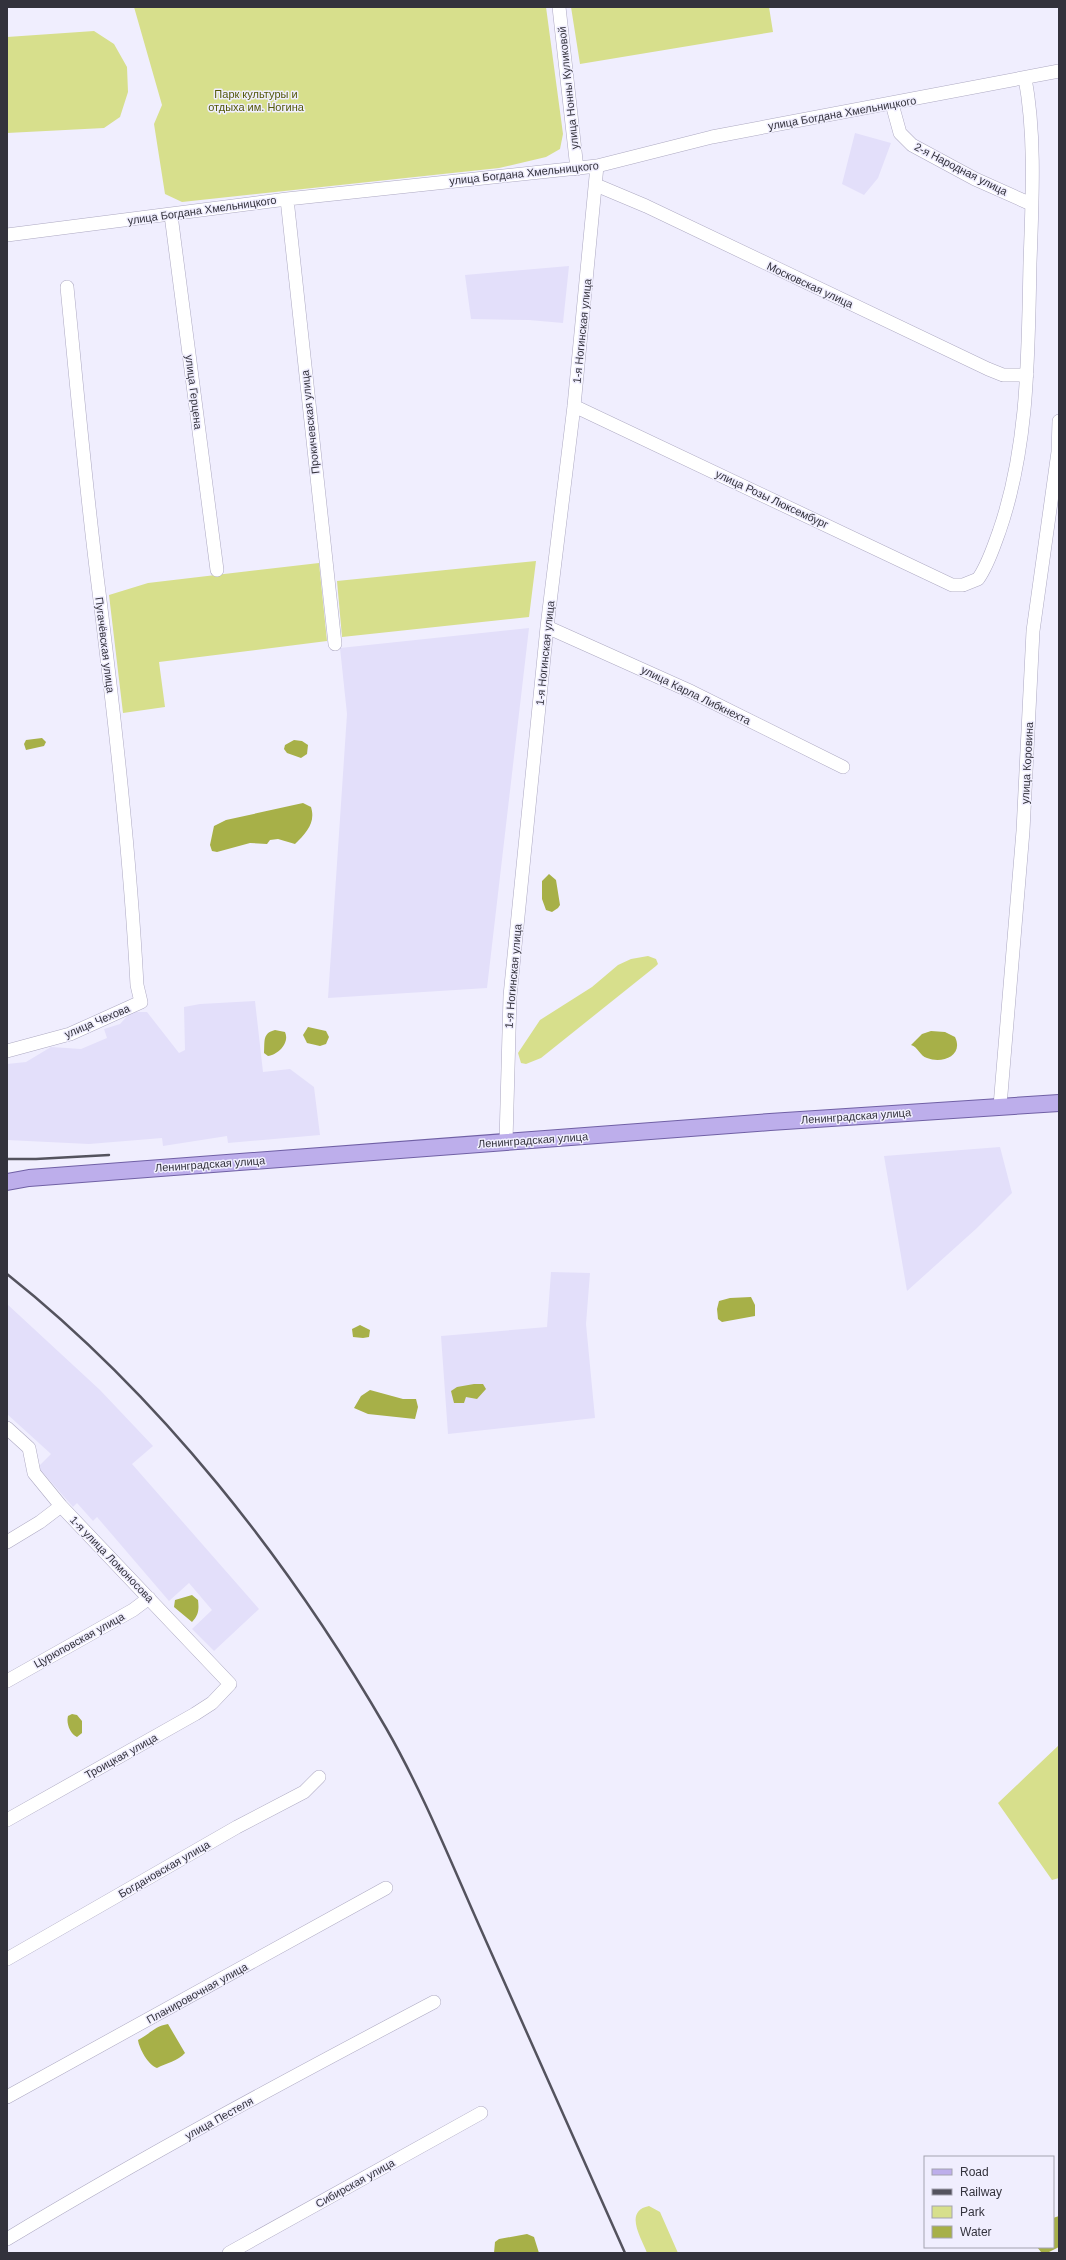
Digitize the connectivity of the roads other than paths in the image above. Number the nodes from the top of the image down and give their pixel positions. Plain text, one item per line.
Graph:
1 (559, 7) edge
2 (1059, 71) edge
3 (1025, 78) junction
4 (892, 104) junction
5 (597, 166) junction
6 (577, 169) junction
7 (596, 184) junction
8 (286, 199) junction
9 (1032, 204) junction
10 (171, 214) junction
11 (7, 235) edge
12 (67, 287) dead end
13 (1027, 375) junction
14 (574, 406) junction
15 (1059, 421) edge
16 (217, 570) dead end
17 (547, 627) junction
18 (334, 644) dead end
19 (843, 767) dead end
20 (140, 1002) joint
21 (7, 1051) edge
22 (1059, 1103) edge
23 (1000, 1106) junction
24 (506, 1141) junction
25 (7, 1182) edge
26 (7, 1428) edge
27 (61, 1506) junction
28 (7, 1542) edge
29 (149, 1598) junction
30 (7, 1681) edge
31 (230, 1684) joint
32 (319, 1777) dead end
33 (7, 1820) edge
34 (386, 1888) dead end
35 (7, 1958) edge
36 (434, 2002) dead end
37 (7, 2097) edge
38 (481, 2113) dead end
39 (7, 2239) edge
40 (229, 2253) edge

1 - 6 street, улица Нонны Куликовой
2 - 3 street, улица Богдана Хмельницкого
3 - 4 street, улица Богдана Хмельницкого
3 - 9 street
4 - 5 street, улица Богдана Хмельницкого
4 - 9 street, 2-я Народная улица
5 - 6 street, улица Богдана Хмельницкого
5 - 7 street, 1-я Ногинская улица
6 - 8 street, улица Богдана Хмельницкого
7 - 13 street, Московская улица
7 - 14 street, 1-я Ногинская улица
8 - 10 street, улица Богдана Хмельницкого
8 - 18 street, Прокичевская улица
9 - 13 street
10 - 11 street, улица Богдана Хмельницкого
10 - 16 street, улица Герцена
12 - 20 street, Пугачёвская улица
13 - 14 street, улица Розы Люксембург
14 - 17 street, 1-я Ногинская улица
15 - 23 street, улица Коровина
17 - 19 street, улица Карла Либкнехта
17 - 24 street, 1-я Ногинская улица
20 - 21 street, улица Чехова
22 - 23 main road, Ленинградская улица
23 - 24 main road, Ленинградская улица
24 - 25 main road, Ленинградская улица
26 - 27 street, 1-я улица Ломоносова
27 - 28 street
27 - 29 street, 1-я улица Ломоносова
29 - 30 street, Цурюповская улица
29 - 31 street, 1-я улица Ломоносова
31 - 33 street, Троицкая улица
32 - 35 street, Богдановская улица
34 - 37 street, Планировочная улица
36 - 39 street, улица Пестеля
38 - 40 street, Сибирская улица

